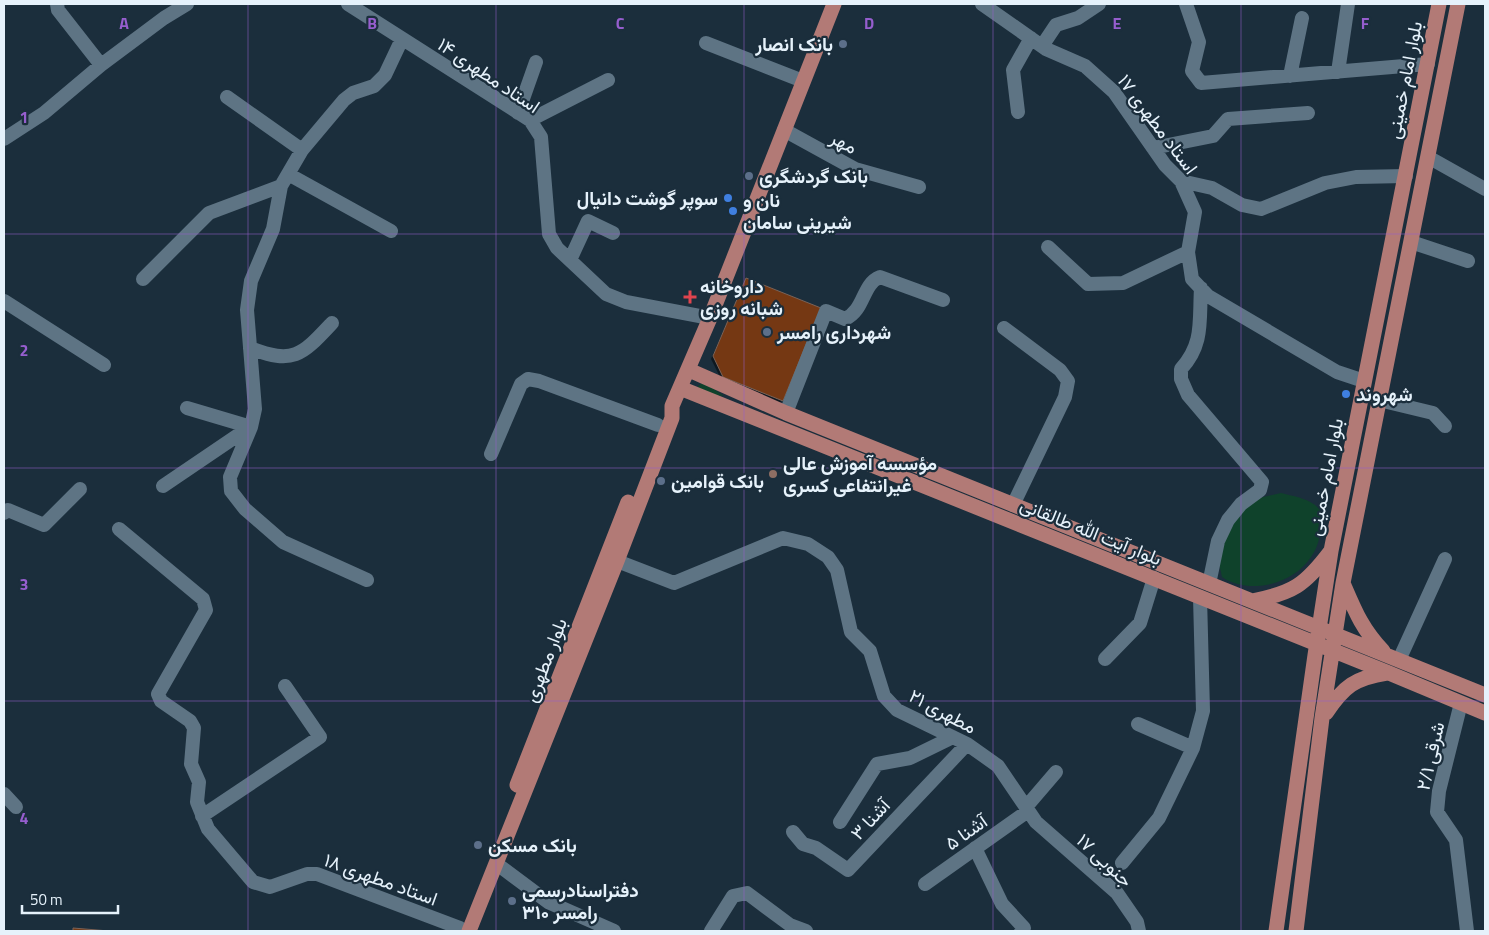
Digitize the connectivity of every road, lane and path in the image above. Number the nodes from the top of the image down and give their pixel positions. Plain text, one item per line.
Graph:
1 (57, 4) edge
2 (187, 4) edge
3 (348, 4) edge
4 (834, 4) edge
5 (982, 4) edge
6 (1099, 4) edge
7 (1186, 4) edge
8 (1348, 4) edge
9 (1439, 4) edge
10 (1458, 4) edge
11 (1302, 18) dead end
12 (402, 39) junction
13 (706, 42) dead end
14 (1037, 42) junction
15 (536, 62) dead end
16 (1428, 64) junction
17 (101, 66) junction
18 (1338, 72) junction
19 (1290, 76) junction
20 (608, 80) dead end
21 (803, 81) junction
22 (227, 97) dead end
23 (1018, 112) dead end
24 (518, 113) junction
25 (1308, 113) dead end
26 (530, 120) junction
27 (784, 130) junction
28 (4, 139) edge
29 (1153, 148) junction
30 (302, 150) junction
31 (1428, 158) junction
32 (1406, 176) junction
33 (284, 180) junction
34 (1181, 181) junction
35 (919, 187) dead end
36 (1485, 189) edge
37 (391, 231) dead end
38 (613, 233) dead end
39 (1411, 242) junction
40 (1048, 247) dead end
41 (1188, 252) junction
42 (570, 260) junction
43 (1468, 261) dead end
44 (143, 279) dead end
45 (1201, 288) junction
46 (944, 300) dead end
47 (4, 301) edge
48 (710, 318) junction
49 (332, 323) dead end
50 (1004, 328) dead end
51 (250, 348) junction
52 (104, 365) dead end
53 (689, 370) junction
54 (1364, 381) junction
55 (680, 388) junction
56 (1381, 392) junction
57 (672, 406) junction
58 (187, 408) dead end
59 (786, 413) junction
60 (658, 425) junction
61 (1445, 426) dead end
62 (251, 427) junction
63 (491, 454) dead end
64 (646, 470) junction
65 (163, 486) dead end
66 (80, 489) dead end
67 (1013, 505) junction
68 (4, 513) edge
69 (119, 529) dead end
70 (1110, 544) junction
71 (1331, 551) junction
72 (1105, 559) junction
73 (1445, 559) dead end
74 (617, 561) junction
75 (1154, 578) junction
76 (367, 580) dead end
77 (1343, 583) junction
78 (1209, 584) junction
79 (1200, 597) junction
80 (1252, 601) junction
81 (1319, 628) junction
82 (1335, 634) junction
83 (1316, 644) junction
84 (1333, 651) junction
85 (1394, 658) junction
86 (1105, 659) dead end
87 (1389, 673) junction
88 (285, 686) dead end
89 (1485, 695) edge
90 (1461, 703) junction
91 (1485, 713) edge
92 (1322, 718) junction
93 (1138, 724) dead end
94 (953, 737) junction
95 (967, 744) junction
96 (1193, 748) junction
97 (1056, 772) dead end
98 (4, 794) edge
99 (16, 807) dead end
100 (1030, 813) junction
101 (202, 816) junction
102 (840, 822) dead end
103 (793, 832) dead end
104 (976, 848) junction
105 (1287, 852) junction
106 (1305, 856) junction
107 (1122, 863) dead end
108 (497, 864) junction
109 (924, 884) dead end
110 (465, 931) edge
111 (614, 931) edge
112 (711, 931) edge
113 (806, 931) edge
114 (1020, 931) edge
115 (1139, 931) edge
116 (1276, 931) edge
117 (1296, 931) edge
118 (1467, 931) edge

1 - 17 street
2 - 17 street
3 - 12 street, استاد مطهری ۱۴
4 - 21 main road, بلوار مطهری
5 - 14 street, استاد مطهری ۱۷
6 - 14 street
7 - 19 street
8 - 18 street
9 - 16 main road, بلوار امام خمینی
10 - 31 main road, بلوار امام خمینی
11 - 19 street
12 - 24 street, استاد مطهری ۱۴
12 - 30 street
13 - 21 street
14 - 23 street
14 - 29 street, استاد مطهری ۱۷
15 - 24 street
16 - 18 street
16 - 32 main road, بلوار امام خمینی
17 - 28 street
18 - 19 street
20 - 26 street
21 - 27 main road, بلوار مطهری
22 - 30 street
24 - 26 street, استاد مطهری ۱۴
25 - 29 street
26 - 42 street, استاد مطهری ۱۴
27 - 35 street, مهر
27 - 48 main road, بلوار مطهری
29 - 34 street, استاد مطهری ۱۷
30 - 33 street
31 - 36 street
31 - 39 main road, بلوار امام خمینی
32 - 34 street
32 - 54 main road, بلوار امام خمینی
33 - 37 street
33 - 44 street
33 - 51 street
34 - 41 street, استاد مطهری ۱۷
38 - 42 street
39 - 43 street
39 - 56 main road, بلوار امام خمینی
40 - 41 street
41 - 45 street, استاد مطهری ۱۷
42 - 48 street, استاد مطهری ۱۴
45 - 54 street, استاد مطهری ۱۷
45 - 78 street
46 - 59 street
47 - 52 street
48 - 53 main road, بلوار مطهری
49 - 51 street
50 - 67 street
51 - 62 street
53 - 55 main road, بلوار مطهری
53 - 59 main road, بلوار آیت الله طالقانی
54 - 56 main road
54 - 71 main road, بلوار امام خمینی
55 - 57 main road, بلوار مطهری
55 - 72 main road, بلوار آیت الله طالقانی
56 - 61 street
56 - 77 main road, بلوار امام خمینی
57 - 60 main road, بلوار مطهری
57 - 64 main road, بلوار مطهری
58 - 62 street
59 - 67 main road, بلوار آیت الله طالقانی
60 - 63 street
60 - 64 main road, بلوار مطهری
62 - 65 street
62 - 76 street
64 - 74 main road, بلوار مطهری
64 - 110 main road, بلوار مطهری
66 - 68 street
67 - 70 main road, بلوار آیت الله طالقانی
69 - 101 street, استاد مطهری ۱۸
70 - 72 main road
70 - 78 main road, بلوار آیت الله طالقانی
71 - 80 main road
71 - 81 main road, بلوار امام خمینی
72 - 75 main road, بلوار آیت الله طالقانی
73 - 85 street
74 - 94 street, مطهری ۲۱
74 - 108 main road, بلوار مطهری
75 - 79 main road, بلوار آیت الله طالقانی
75 - 86 street
77 - 82 main road, بلوار امام خمینی
77 - 85 main road
78 - 80 main road, بلوار آیت الله طالقانی
79 - 83 main road, بلوار آیت الله طالقانی
79 - 96 street
80 - 81 main road, بلوار آیت الله طالقانی
81 - 82 main road, بلوار آیت الله طالقانی
81 - 83 main road, بلوار امام خمینی
82 - 84 main road, بلوار امام خمینی
82 - 85 main road, بلوار آیت الله طالقانی
83 - 84 main road, بلوار آیت الله طالقانی
83 - 105 main road, بلوار امام خمینی
84 - 87 main road, بلوار آیت الله طالقانی
84 - 92 main road, بلوار امام خمینی
85 - 89 main road, بلوار آیت الله طالقانی
87 - 90 main road, بلوار آیت الله طالقانی
87 - 92 main road
88 - 101 street
90 - 91 main road, بلوار آیت الله طالقانی
90 - 118 street, شرقی ۲/۱
92 - 106 main road, بلوار امام خمینی
93 - 96 street
94 - 95 street, مطهری ۲۱
94 - 102 street
95 - 100 street, مطهری ۲۱
95 - 103 street, آشنا ۳
96 - 107 street
97 - 100 street, آشنا ۵
98 - 99 street
100 - 104 street, آشنا ۵
100 - 115 street, جنوبی ۱۷
101 - 110 street, استاد مطهری ۱۸
104 - 109 street, آشنا ۵
104 - 114 street
105 - 106 main road
105 - 116 main road, بلوار امام خمینی
106 - 117 main road, بلوار امام خمینی
108 - 110 main road, بلوار مطهری
108 - 111 street
112 - 113 street

